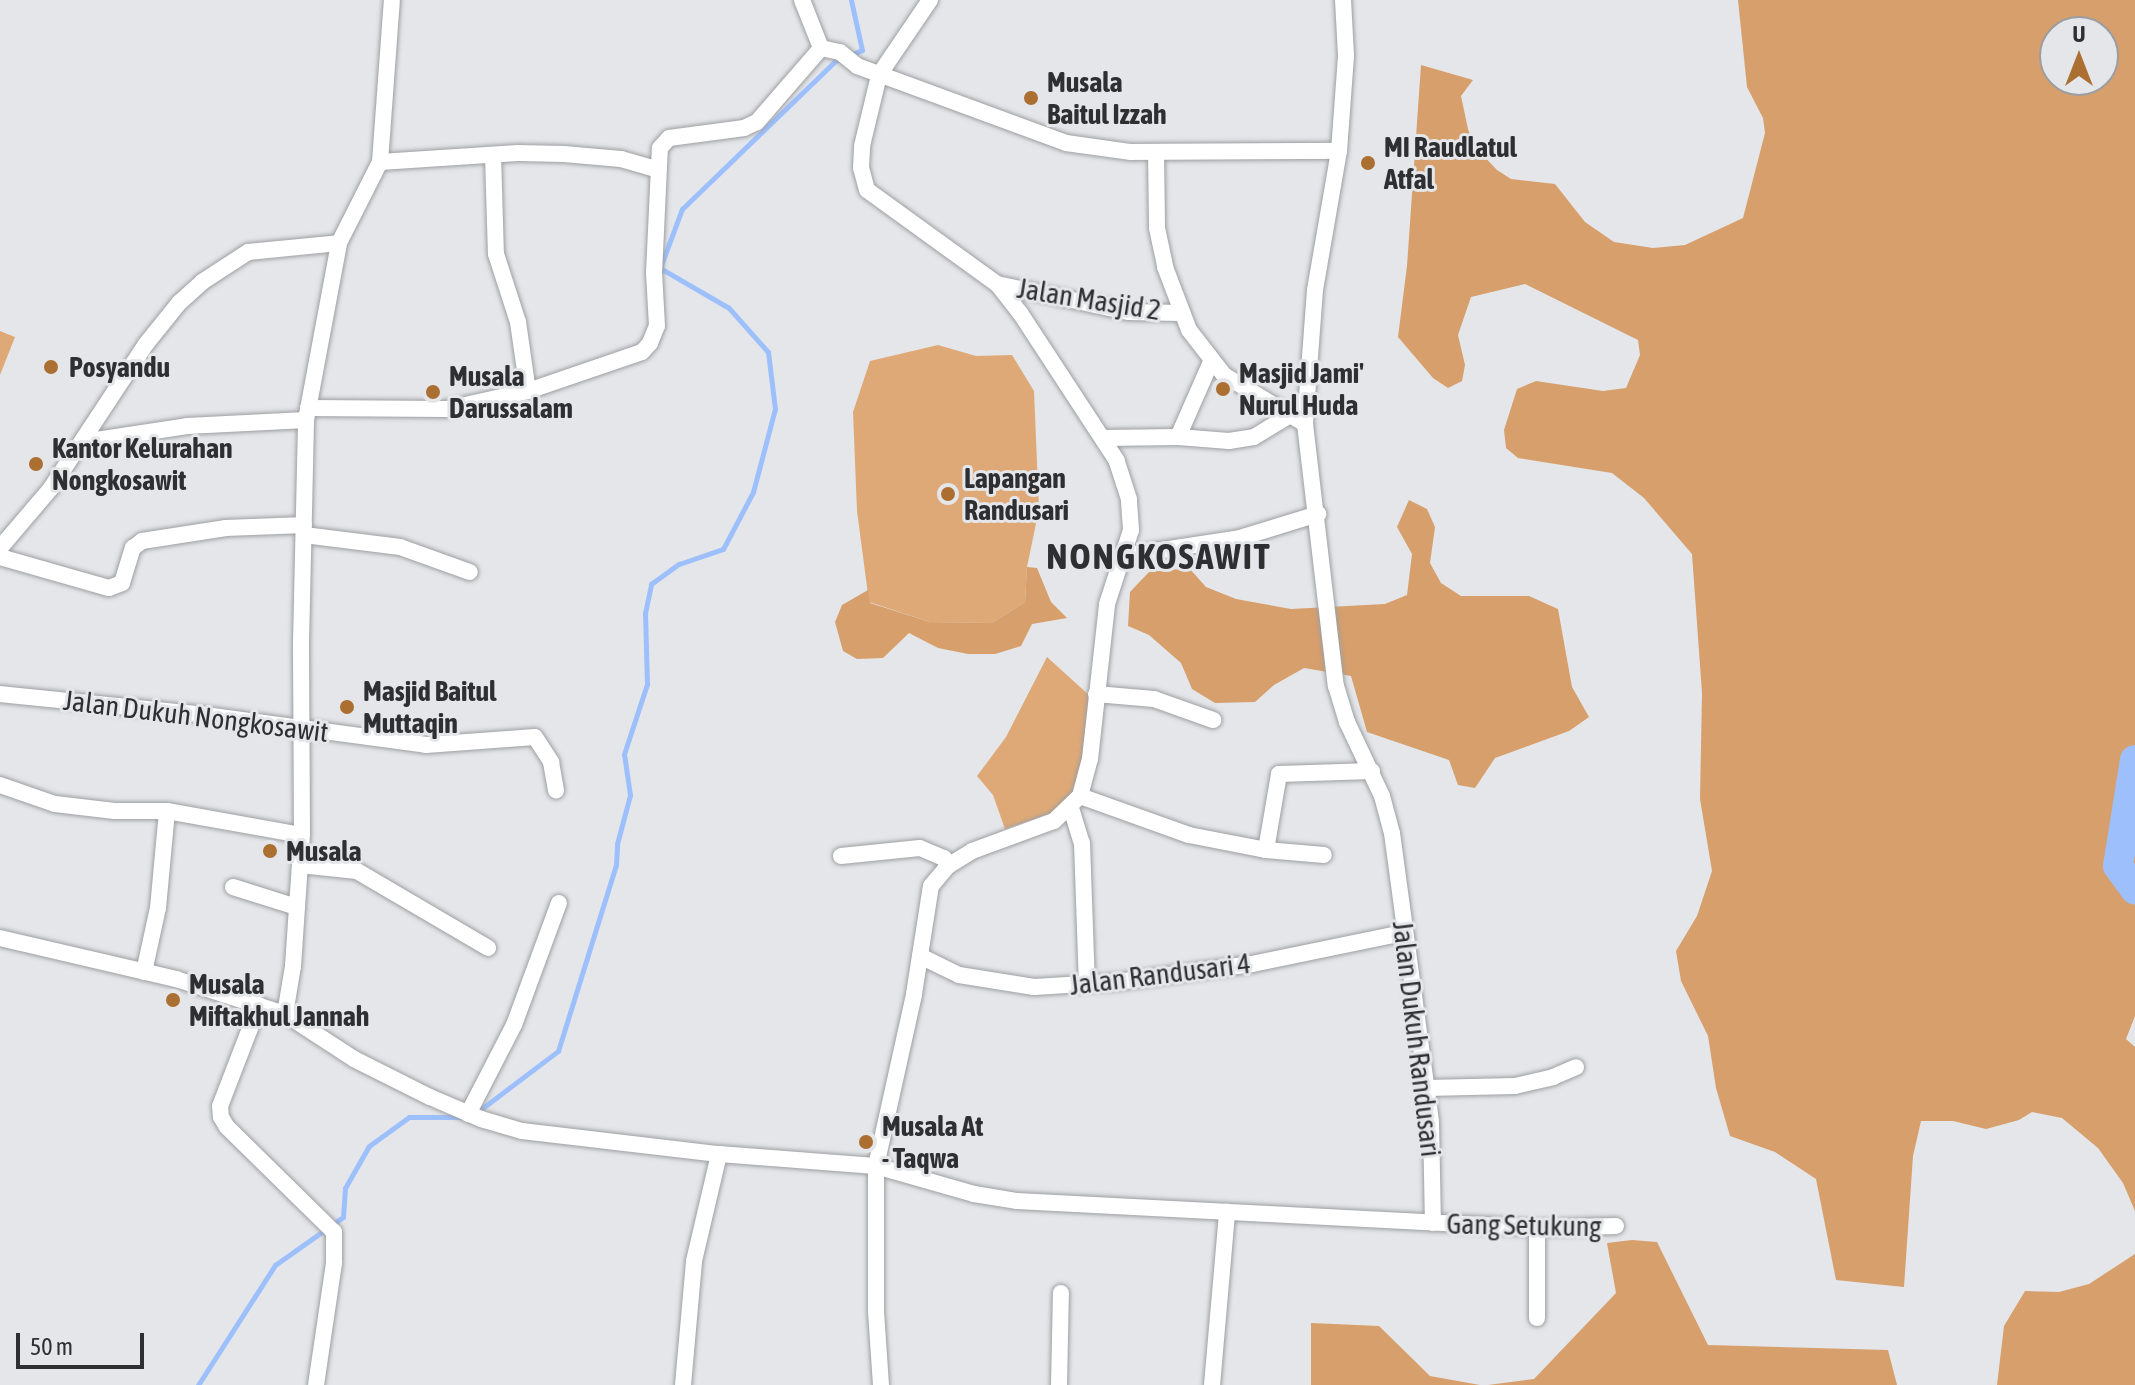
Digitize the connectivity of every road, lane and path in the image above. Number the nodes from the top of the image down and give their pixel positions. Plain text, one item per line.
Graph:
1 (392, 0) edge
2 (802, 0) edge
3 (930, 0) edge
4 (1343, 0) edge
5 (821, 48) junction
6 (879, 75) junction
7 (1339, 151) junction
8 (1156, 153) junction
9 (493, 155) junction
10 (380, 162) junction
11 (657, 169) junction
12 (339, 243) junction
13 (997, 284) junction
14 (1181, 313) junction
15 (1211, 362) junction
16 (528, 391) junction
17 (307, 414) junction
18 (1298, 419) junction
19 (1178, 437) junction
20 (1104, 438) junction
21 (83, 442) junction
22 (1318, 514) junction
23 (304, 530) junction
24 (0, 548) edge
25 (1123, 556) junction
26 (0, 557) edge
27 (470, 572) dead end
28 (0, 694) edge
29 (1096, 694) junction
30 (1213, 720) dead end
31 (302, 728) junction
32 (1372, 771) junction
33 (0, 785) edge
34 (556, 791) dead end
35 (1075, 802) junction
36 (167, 811) junction
37 (302, 835) junction
38 (1266, 850) junction
39 (1324, 855) dead end
40 (841, 856) dead end
41 (300, 865) junction
42 (948, 866) junction
43 (233, 887) dead end
44 (559, 903) dead end
45 (297, 907) junction
46 (1403, 933) junction
47 (0, 938) edge
48 (488, 948) dead end
49 (920, 956) junction
50 (144, 972) junction
51 (1087, 984) junction
52 (259, 1005) junction
53 (285, 1014) junction
54 (1576, 1067) dead end
55 (1426, 1088) junction
56 (471, 1115) junction
57 (719, 1154) junction
58 (876, 1166) junction
59 (1227, 1212) junction
60 (1433, 1223) junction
61 (1616, 1226) dead end
62 (1537, 1228) junction
63 (1061, 1293) dead end
64 (1537, 1318) dead end
65 (318, 1379) edge
66 (683, 1385) edge
67 (881, 1385) edge
68 (1059, 1385) edge
69 (1212, 1385) edge

1 - 10 street
2 - 5 street
3 - 6 street
4 - 7 street, Jalan Dukuh Randusari
5 - 6 street
5 - 11 street
6 - 8 street
6 - 13 street
7 - 8 street
7 - 18 street, Jalan Dukuh Randusari
8 - 14 street
9 - 10 street
9 - 11 street
9 - 16 street
10 - 12 street
11 - 16 street
12 - 17 street
12 - 21 street
13 - 14 street, Jalan Masjid 2
13 - 20 street
14 - 15 street
15 - 18 street
15 - 19 street
16 - 17 street
17 - 21 street
17 - 23 street
18 - 19 street
18 - 22 street, Jalan Dukuh Randusari
19 - 20 street
20 - 25 street
21 - 24 street
22 - 25 street
22 - 32 street, Jalan Dukuh Randusari
23 - 26 street
23 - 27 street
23 - 31 street
25 - 29 street
28 - 31 street, Jalan Dukuh Nongkosawit
29 - 30 street
29 - 35 street
31 - 34 street, Jalan Dukuh Nongkosawit
31 - 37 street
32 - 38 street
32 - 46 street, Jalan Dukuh Randusari
33 - 36 street
35 - 38 street
35 - 42 street
35 - 51 street
36 - 37 street
36 - 50 street
37 - 41 street
38 - 39 street
40 - 42 street
41 - 45 street
41 - 48 street
42 - 49 street
43 - 45 street
44 - 56 street
45 - 53 street
46 - 51 street, Jalan Randusari 4
46 - 55 street, Jalan Dukuh Randusari
47 - 50 street
49 - 51 street, Jalan Randusari 4
49 - 58 street
50 - 52 street
52 - 53 street
52 - 65 street
53 - 56 street
54 - 55 street
55 - 60 street, Jalan Dukuh Randusari
56 - 57 street
57 - 58 street
57 - 66 street
58 - 59 street
58 - 67 street
59 - 60 street
59 - 69 street
60 - 62 street, Gang Setukung
61 - 62 street, Gang Setukung
62 - 64 street
63 - 68 street

